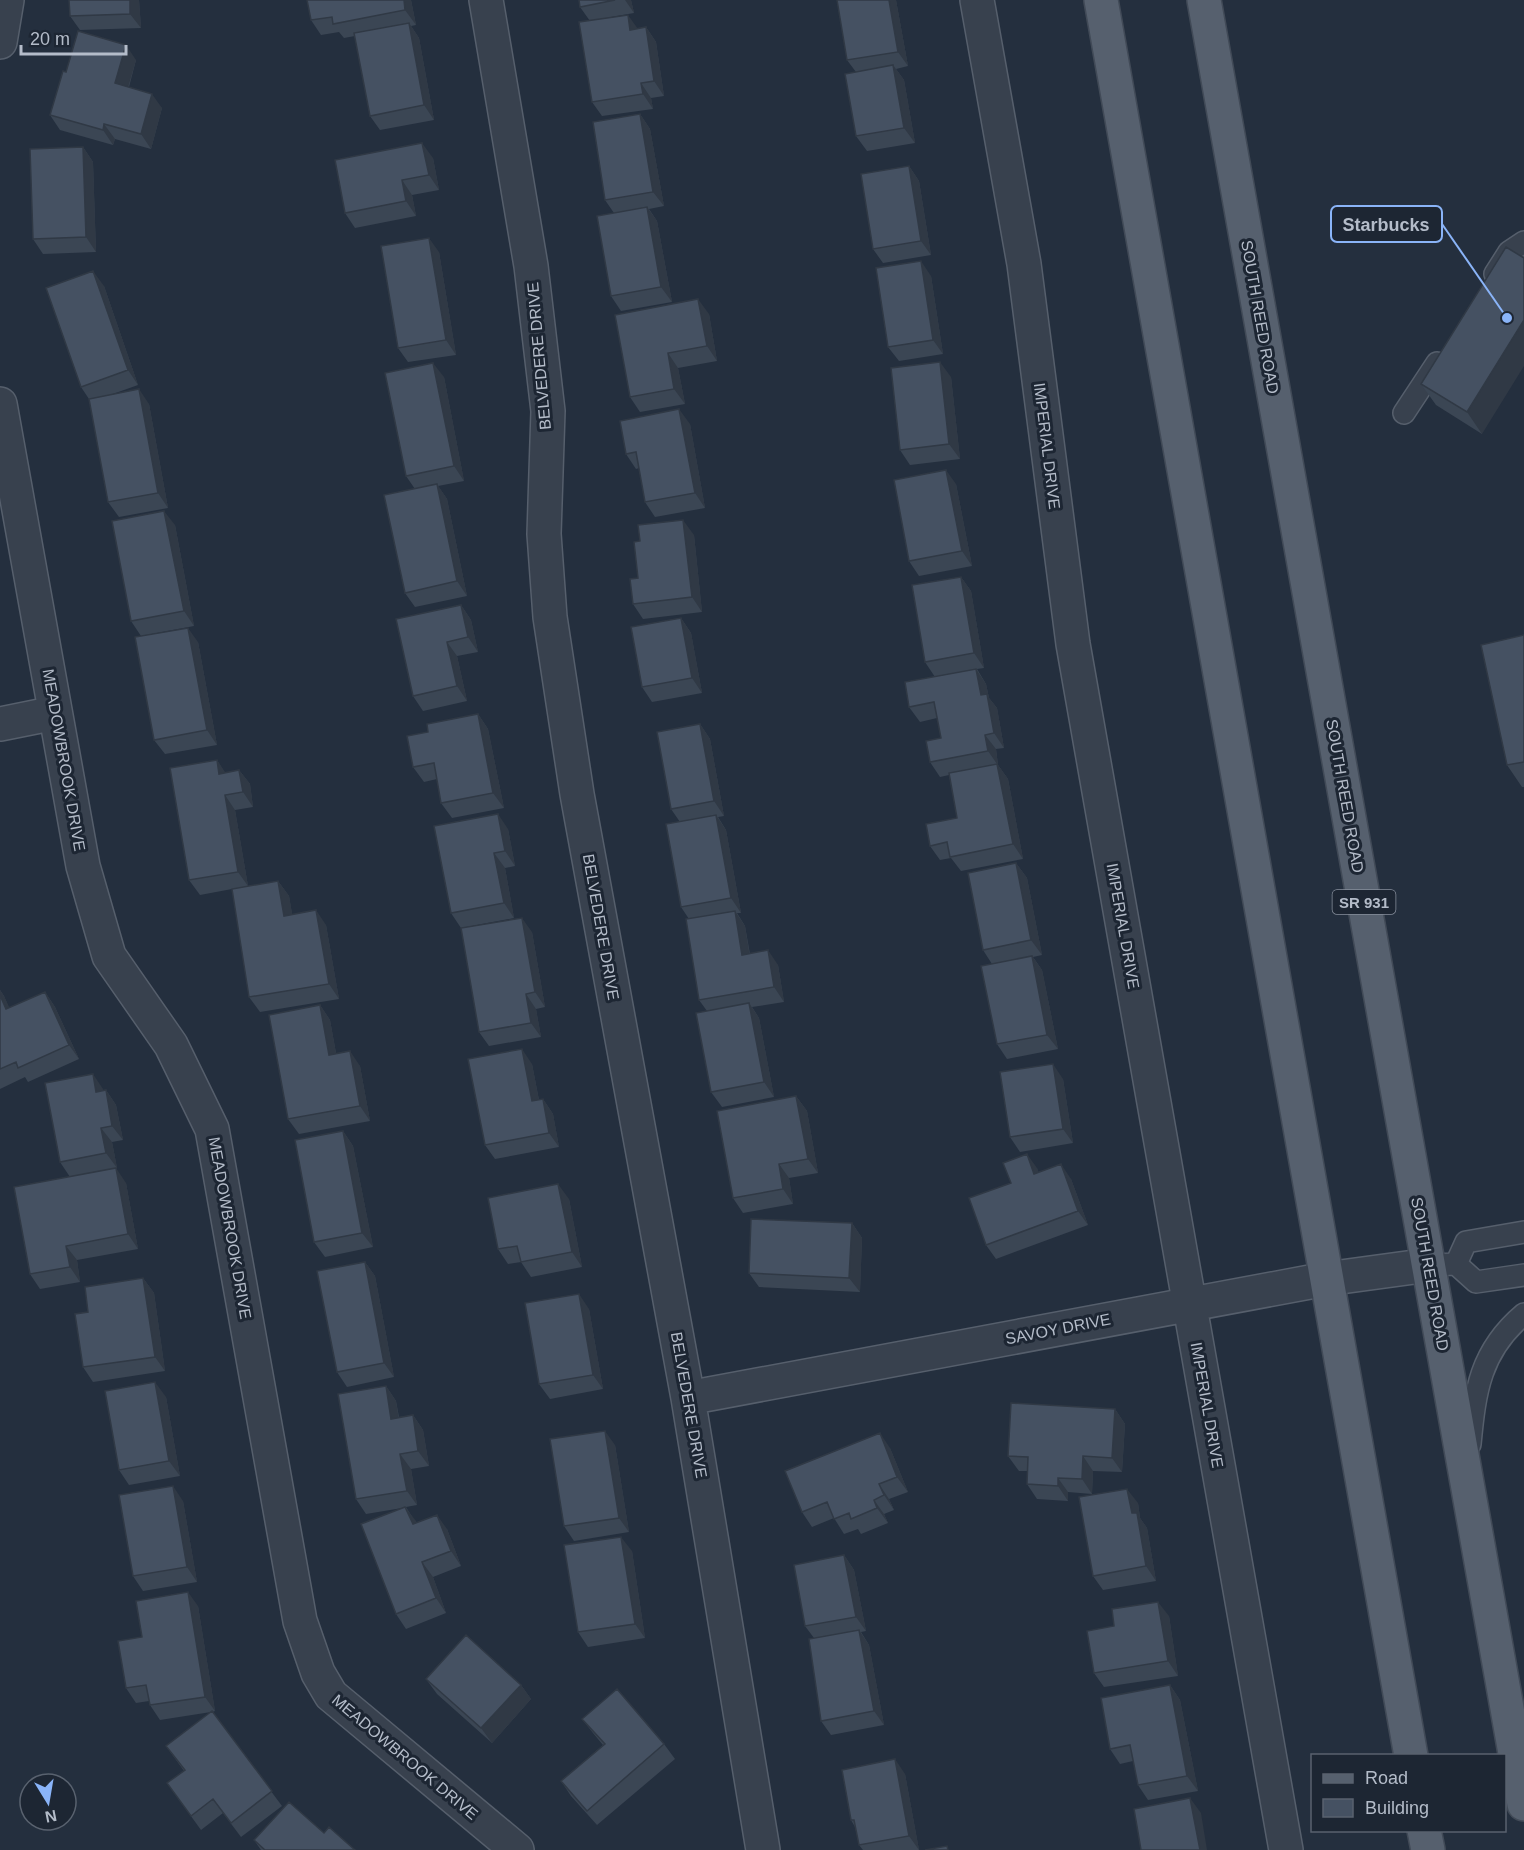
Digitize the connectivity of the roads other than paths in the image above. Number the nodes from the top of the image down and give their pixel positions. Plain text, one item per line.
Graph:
1 (7, 0) edge
2 (486, 0) edge
3 (977, 0) edge
4 (1101, 0) edge
5 (1204, 0) edge
6 (0, 42) edge
7 (1524, 242) edge
8 (1484, 290) edge
9 (1447, 347) edge
10 (0, 404) edge
11 (1404, 413) dead end
12 (56, 713) junction
13 (0, 724) edge
14 (1524, 1232) edge
15 (1442, 1264) junction
16 (1524, 1275) edge
17 (1326, 1279) junction
18 (1190, 1304) junction
19 (1524, 1314) edge
20 (688, 1398) junction
21 (1466, 1478) junction
22 (1411, 1754) edge
23 (1524, 1804) edge
24 (1424, 1832) edge
25 (517, 1850) edge
26 (763, 1850) edge
27 (1286, 1850) edge
28 (1428, 1850) edge

1 - 6 street
2 - 20 street, BELVEDERE DRIVE
3 - 18 street, IMPERIAL DRIVE
4 - 17 main road
5 - 15 main road, SOUTH REED ROAD / SR 931
7 - 8 lane
9 - 11 lane
10 - 12 street, MEADOWBROOK DRIVE
12 - 13 street
12 - 25 street, MEADOWBROOK DRIVE
14 - 15 lane
15 - 16 lane
15 - 17 street, SAVOY DRIVE
15 - 21 main road, SOUTH REED ROAD / SR 931
17 - 18 street, SAVOY DRIVE
17 - 22 main road
18 - 20 street, SAVOY DRIVE
18 - 27 street, IMPERIAL DRIVE
19 - 21 lane
20 - 26 street, BELVEDERE DRIVE
21 - 23 main road, SOUTH REED ROAD / SR 931
24 - 28 main road

